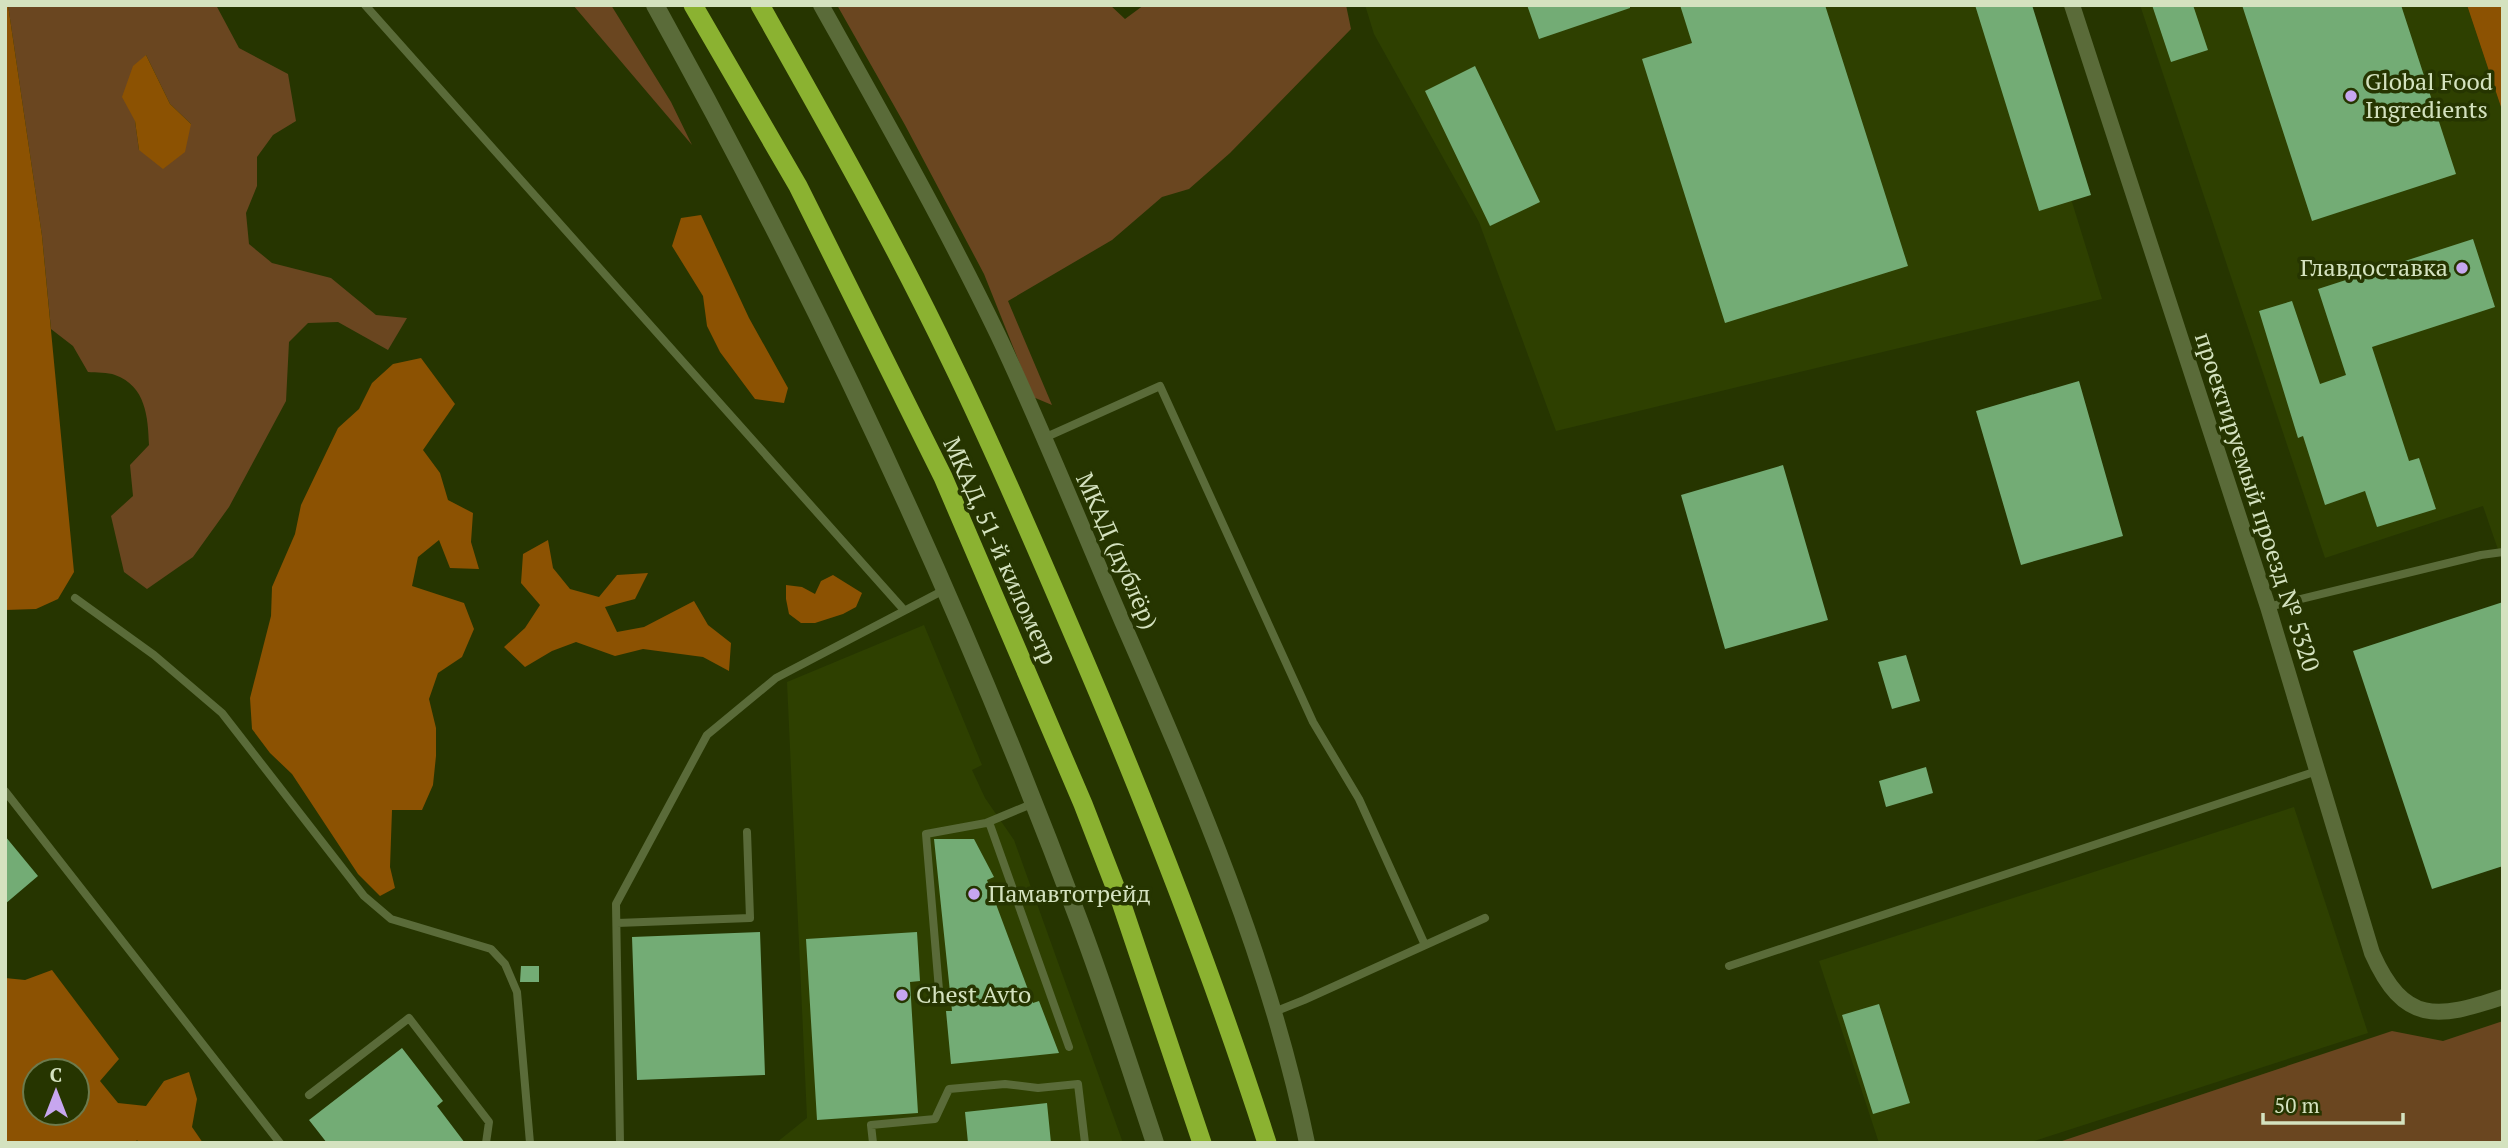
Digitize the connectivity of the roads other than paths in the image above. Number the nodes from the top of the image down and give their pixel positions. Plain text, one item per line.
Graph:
1 (365, 5) edge
2 (655, 5) edge
3 (693, 5) edge
4 (760, 5) edge
5 (821, 5) edge
6 (2072, 5) edge
7 (1043, 439) junction
8 (2503, 552) edge
9 (944, 590) junction
10 (75, 598) dead end
11 (2268, 607) junction
12 (904, 610) junction
13 (2317, 771) junction
14 (5, 792) edge
15 (1034, 803) junction
16 (989, 822) junction
17 (747, 832) dead end
18 (1485, 918) dead end
19 (617, 923) junction
20 (1425, 945) junction
21 (1729, 966) dead end
22 (2503, 997) edge
23 (940, 1002) dead end
24 (1274, 1012) junction
25 (1069, 1047) dead end
26 (309, 1095) dead end
27 (280, 1143) edge
28 (486, 1143) edge
29 (530, 1143) edge
30 (621, 1143) edge
31 (873, 1143) edge
32 (1085, 1143) edge
33 (1155, 1143) edge
34 (1202, 1143) edge
35 (1267, 1143) edge
36 (1307, 1143) edge

1 - 12 lane
2 - 9 street
3 - 34 highway, МКАД, 51-й километр
4 - 35 highway, МКАД, 51-й километр
5 - 7 street, МКАД (дублёр)
6 - 11 street, проектируемый проезд № 5320
7 - 20 lane
7 - 24 street, МКАД (дублёр)
8 - 11 lane
9 - 12 lane
9 - 15 street
10 - 29 lane
11 - 13 street, проектируемый проезд № 5320
12 - 19 lane
13 - 21 lane
13 - 22 street, проектируемый проезд № 5320
14 - 27 lane
15 - 16 lane
15 - 33 street
16 - 23 lane
16 - 25 lane
17 - 19 lane
18 - 20 lane
19 - 30 lane
20 - 24 lane
24 - 36 street, МКАД (дублёр)
26 - 28 lane
31 - 32 lane

